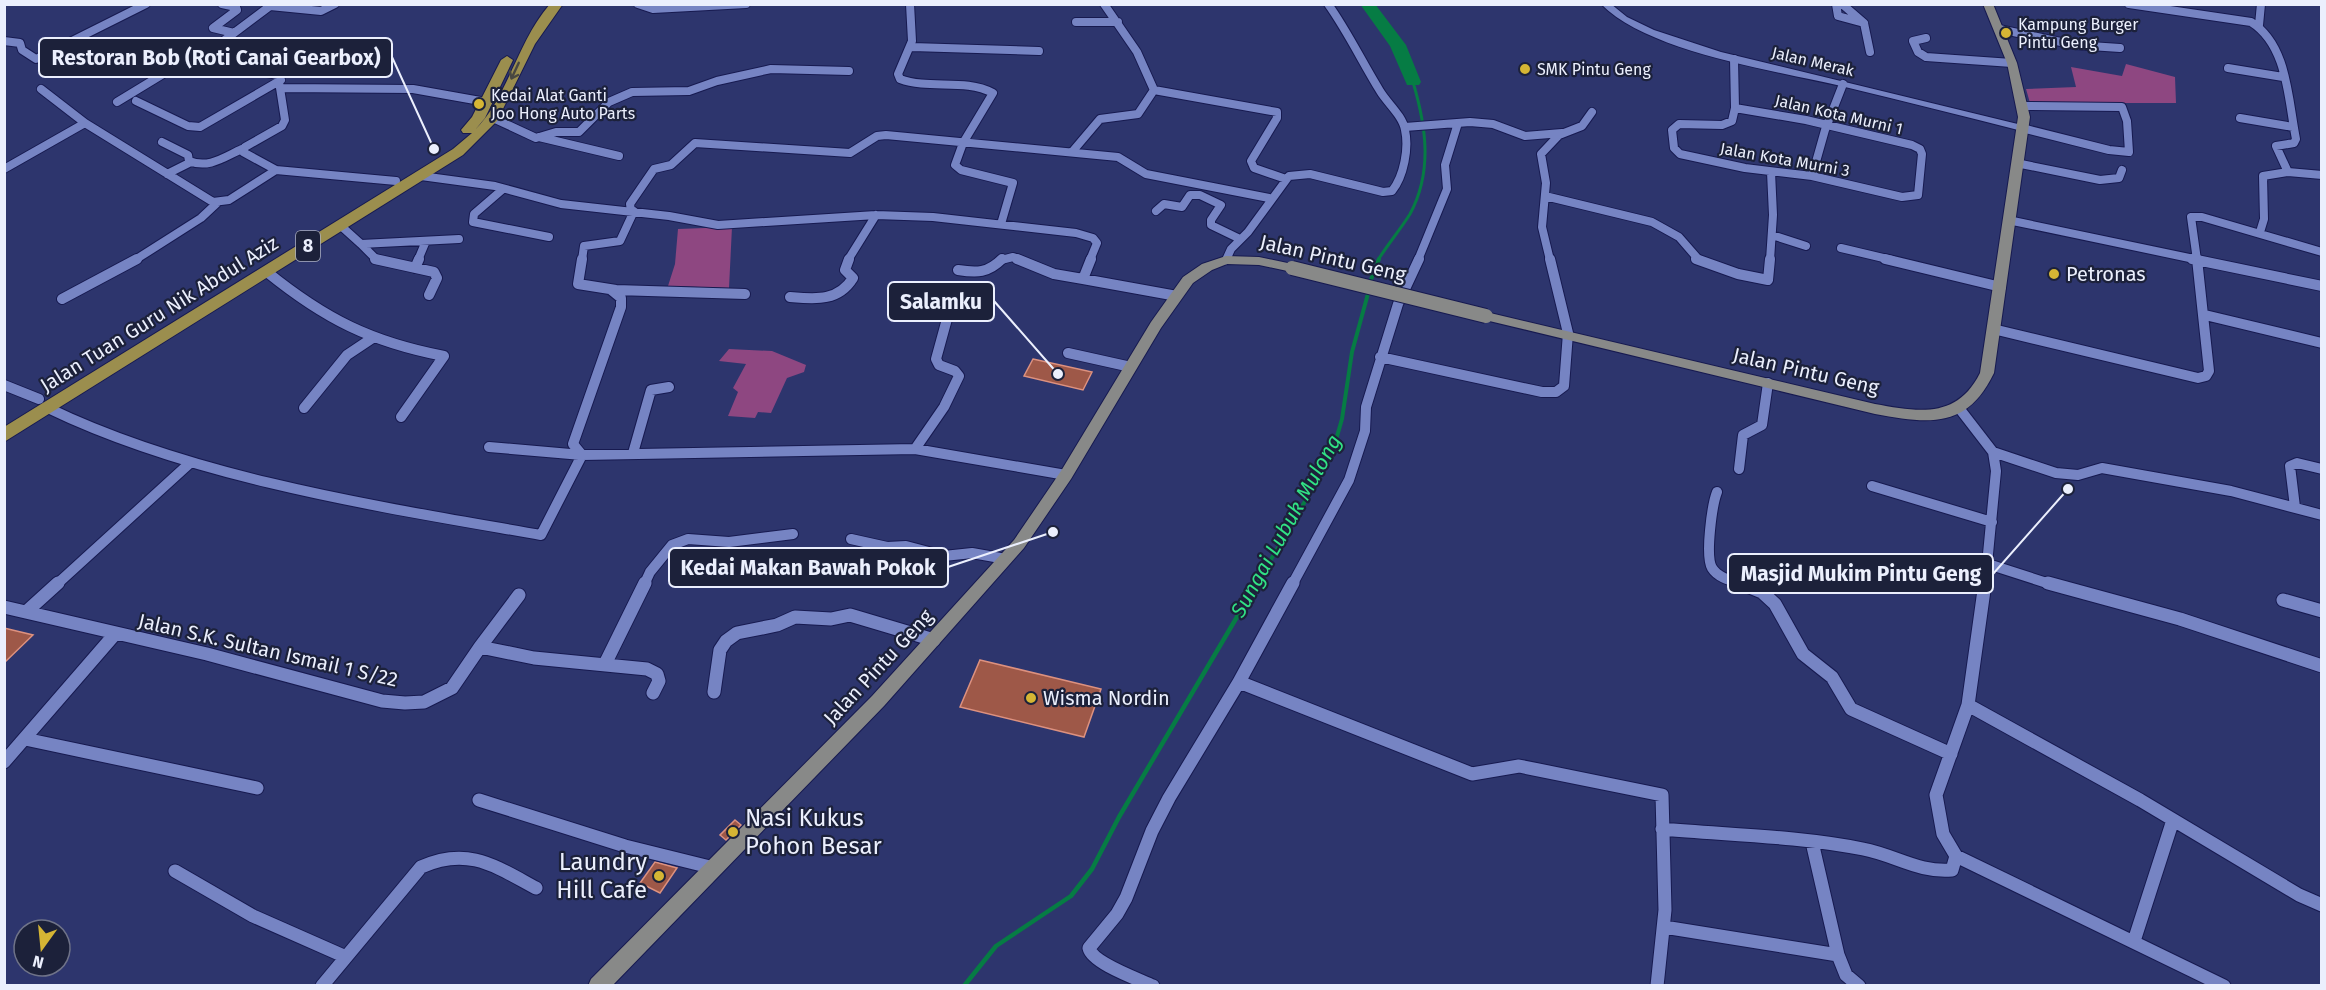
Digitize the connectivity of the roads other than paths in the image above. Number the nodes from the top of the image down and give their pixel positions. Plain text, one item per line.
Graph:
1 (146, 4) edge
2 (222, 4) edge
3 (335, 4) edge
4 (545, 4) edge
5 (557, 4) edge
6 (638, 4) edge
7 (746, 4) edge
8 (909, 4) edge
9 (1104, 4) edge
10 (1328, 4) edge
11 (1605, 4) edge
12 (1836, 4) edge
13 (1842, 4) edge
14 (1988, 4) edge
15 (2128, 4) edge
16 (2261, 4) edge
17 (269, 5) edge
18 (725, 6) edge
19 (124, 17) junction
20 (138, 21) dead end
21 (1076, 22) dead end
22 (1118, 22) junction
23 (1864, 23) junction
24 (2259, 25) junction
25 (2000, 29) junction
26 (234, 33) junction
27 (1926, 39) dead end
28 (4, 41) edge
29 (912, 47) junction
30 (2120, 48) dead end
31 (210, 51) junction
32 (1039, 51) dead end
33 (1870, 52) dead end
34 (1734, 58) junction
35 (2012, 63) junction
36 (2228, 68) dead end
37 (849, 71) dead end
38 (2283, 77) junction
39 (281, 84) junction
40 (1843, 84) junction
41 (41, 89) dead end
42 (1154, 90) junction
43 (136, 101) dead end
44 (117, 102) dead end
45 (486, 102) junction
46 (2023, 106) junction
47 (1735, 108) junction
48 (1592, 112) dead end
49 (493, 117) junction
50 (2240, 118) dead end
51 (85, 123) junction
52 (1458, 123) junction
53 (1827, 126) junction
54 (1405, 127) junction
55 (2293, 127) junction
56 (2022, 128) junction
57 (1562, 132) junction
58 (539, 137) junction
59 (162, 142) dead end
60 (963, 143) junction
61 (242, 149) junction
62 (1071, 152) junction
63 (619, 156) dead end
64 (191, 162) junction
65 (2016, 163) junction
66 (4, 169) edge
67 (276, 170) junction
68 (2122, 170) dead end
69 (1771, 172) junction
70 (2288, 172) junction
71 (167, 174) junction
72 (2322, 175) edge
73 (421, 176) junction
74 (1812, 176) junction
75 (1286, 179) junction
76 (396, 181) junction
77 (503, 189) junction
78 (1545, 196) junction
79 (1913, 197) joint
80 (1269, 198) junction
81 (217, 203) junction
82 (633, 211) junction
83 (1156, 211) dead end
84 (876, 216) junction
85 (2008, 220) junction
86 (1000, 224) junction
87 (341, 226) junction
88 (2260, 232) junction
89 (1772, 235) junction
90 (549, 237) dead end
91 (459, 239) dead end
92 (1240, 239) junction
93 (426, 241) junction
94 (361, 244) junction
95 (1806, 246) dead end
96 (1841, 248) dead end
97 (2322, 252) edge
98 (1226, 260) junction
99 (2197, 261) junction
100 (414, 268) junction
101 (958, 270) dead end
102 (267, 272) junction
103 (1083, 279) junction
104 (2322, 286) edge
105 (2001, 287) junction
106 (610, 289) junction
107 (745, 294) dead end
108 (429, 295) dead end
109 (1177, 296) junction
110 (790, 297) dead end
111 (62, 298) dead end
112 (947, 301) dead end
113 (2205, 315) junction
114 (177, 320) junction
115 (1993, 328) junction
116 (1568, 333) junction
117 (374, 337) junction
118 (2322, 343) edge
119 (1068, 353) dead end
120 (1380, 357) junction
121 (1131, 367) junction
122 (1768, 383) junction
123 (4, 385) edge
124 (669, 387) dead end
125 (44, 403) junction
126 (304, 408) dead end
127 (1959, 408) junction
128 (401, 417) dead end
129 (4, 422) edge
130 (4, 436) edge
131 (489, 447) dead end
132 (915, 449) junction
133 (1993, 452) junction
134 (633, 453) junction
135 (582, 455) junction
136 (191, 462) junction
137 (1739, 469) dead end
138 (2322, 469) edge
139 (1066, 475) junction
140 (1872, 486) dead end
141 (1717, 492) dead end
142 (2295, 507) junction
143 (2322, 514) edge
144 (1992, 522) junction
145 (793, 534) dead end
146 (851, 539) dead end
147 (1006, 559) junction
148 (1988, 564) junction
149 (519, 595) dead end
150 (2283, 600) dead end
151 (4, 607) edge
152 (2322, 611) edge
153 (26, 612) junction
154 (115, 634) junction
155 (934, 640) junction
156 (480, 647) junction
157 (605, 664) junction
158 (2322, 666) edge
159 (1239, 682) junction
160 (714, 692) dead end
161 (653, 693) dead end
162 (1968, 705) junction
163 (24, 739) junction
164 (1951, 754) junction
165 (4, 762) edge
166 (257, 788) dead end
167 (479, 800) dead end
168 (2173, 820) junction
169 (1662, 829) junction
170 (1812, 842) junction
171 (1956, 856) junction
172 (714, 867) junction
173 (175, 871) dead end
174 (536, 888) dead end
175 (2322, 905) edge
176 (1664, 927) junction
177 (2134, 941) junction
178 (1838, 955) junction
179 (346, 957) junction
180 (322, 986) edge
181 (598, 986) edge
182 (1153, 986) edge
183 (1657, 986) edge
184 (1859, 986) edge
185 (2224, 986) edge

1 - 19 street
2 - 26 street
3 - 17 street
4 - 45 main road, Jalan Tuan Guru Nik Abdul Aziz / 8
5 -> 49 main road, Jalan Tuan Guru Nik Abdul Aziz / 8
6 - 18 street
7 - 18 street
8 - 29 street
9 - 22 street
10 - 54 street
11 - 34 street, Jalan Merak
12 - 23 street
13 - 23 street
14 - 25 main road, Jalan Pintu Geng
15 - 24 street
16 - 24 street
17 - 26 street
19 - 20 street
19 - 28 street
21 - 22 street
22 - 42 street
23 - 33 street
24 - 38 street
25 - 30 street
25 - 35 main road, Jalan Pintu Geng
26 - 31 street
27 - 35 street
29 - 32 street
29 - 60 street
31 - 39 street
31 - 44 street
34 - 40 street, Jalan Merak
34 - 47 street
35 - 46 main road, Jalan Pintu Geng
36 - 38 street
37 - 58 street
38 - 55 street
39 - 43 street
39 - 45 street
39 - 61 street
40 - 53 street
40 - 56 street, Jalan Merak
41 - 51 street
42 - 62 street
42 - 75 street
45 - 76 main road, Jalan Tuan Guru Nik Abdul Aziz / 8
46 - 56 main road, Jalan Pintu Geng
46 - 56 street
47 - 53 street, Jalan Kota Murni 1
47 - 69 street, Jalan Kota Murni 3
48 - 57 street
49 - 58 street
49 - 73 main road, Jalan Tuan Guru Nik Abdul Aziz / 8
50 - 55 street
51 - 66 street
51 - 71 street
52 - 54 street
52 - 57 street
52 - 120 street
53 - 74 street
53 - 79 street, Jalan Kota Murni 1
54 - 75 street
55 - 70 street
56 - 65 main road, Jalan Pintu Geng
57 - 78 street
58 - 63 street
59 - 64 street
60 - 62 street
60 - 82 street
60 - 86 street
61 - 64 street
61 - 67 street
62 - 80 street
64 - 71 street
65 - 68 street
65 - 85 main road, Jalan Pintu Geng
67 - 76 street
67 - 81 street
69 - 74 street, Jalan Kota Murni 3
69 - 89 street
70 - 72 street
70 - 88 street
71 - 81 street
73 - 77 street
73 - 87 main road, Jalan Tuan Guru Nik Abdul Aziz / 8
74 - 79 street, Jalan Kota Murni 3
75 - 80 street
76 - 114 main road, Jalan Tuan Guru Nik Abdul Aziz / 8
77 - 82 street
77 - 90 street
78 - 89 street
78 - 116 street
80 - 92 street
81 - 111 street
82 - 84 street
82 - 106 street
83 - 92 street
84 - 86 street
84 - 110 street
85 - 99 street
85 - 105 main road, Jalan Pintu Geng
86 - 103 street
87 - 94 street
87 - 102 main road, Jalan Tuan Guru Nik Abdul Aziz / 8
88 - 97 street
88 - 99 street
89 - 95 street
91 - 93 street
92 - 98 street
93 - 94 street
93 - 100 street
94 - 100 street
96 - 105 street
98 - 109 main road, Jalan Pintu Geng
98 - 116 main road, Jalan Pintu Geng, bridge
99 - 104 street
99 - 113 street
100 - 108 street
101 - 103 street
102 - 114 main road, Jalan Tuan Guru Nik Abdul Aziz / 8
102 - 117 street
103 - 109 street
105 - 115 main road, Jalan Pintu Geng
106 - 107 street
106 - 135 street
109 - 121 main road, Jalan Pintu Geng
112 - 132 street
113 - 115 street
113 - 118 street
114 - 125 main road, Jalan Tuan Guru Nik Abdul Aziz / 8
115 - 127 main road, Jalan Pintu Geng
116 - 120 street
116 - 122 main road, Jalan Pintu Geng
117 - 126 street
117 - 128 street
119 - 121 street
120 - 159 street
121 - 139 main road, Jalan Pintu Geng
122 - 127 main road, Jalan Pintu Geng
122 - 137 street
123 - 125 street
124 - 134 street
125 - 129 main road, Jalan Tuan Guru Nik Abdul Aziz / 8
125 - 130 main road, Jalan Tuan Guru Nik Abdul Aziz / 8
125 - 136 street
127 - 133 street
131 - 135 street
132 - 134 street
132 - 139 street
133 - 142 street
133 - 144 street
134 - 135 street
135 - 136 street
136 - 153 street
138 - 142 street
139 - 147 main road, Jalan Pintu Geng
140 - 144 street
141 - 164 street
142 - 143 street
144 - 148 street
145 - 157 street
146 - 147 street
147 - 155 main road, Jalan Pintu Geng
148 - 158 street
148 - 162 street
149 - 156 street, Jalan S.K. Sultan Ismail 1 S/22
150 - 152 street
151 - 153 street, Jalan S.K. Sultan Ismail 1 S/22
153 - 154 street, Jalan S.K. Sultan Ismail 1 S/22
154 - 156 street, Jalan S.K. Sultan Ismail 1 S/22
154 - 163 street
155 - 160 street
155 - 172 main road, Jalan Pintu Geng
156 - 157 street
157 - 161 street
159 - 169 street
159 - 182 street
162 - 164 street
162 - 168 street
163 - 165 street
163 - 166 street
164 - 171 street
167 - 172 street
168 - 175 street
168 - 177 street
169 - 170 street
169 - 176 street
170 - 171 street
170 - 178 street
171 - 177 street
172 - 181 main road, Jalan Pintu Geng
173 - 179 street
174 - 179 street
176 - 178 street
176 - 183 street
177 - 185 street
178 - 184 street
179 - 180 street

